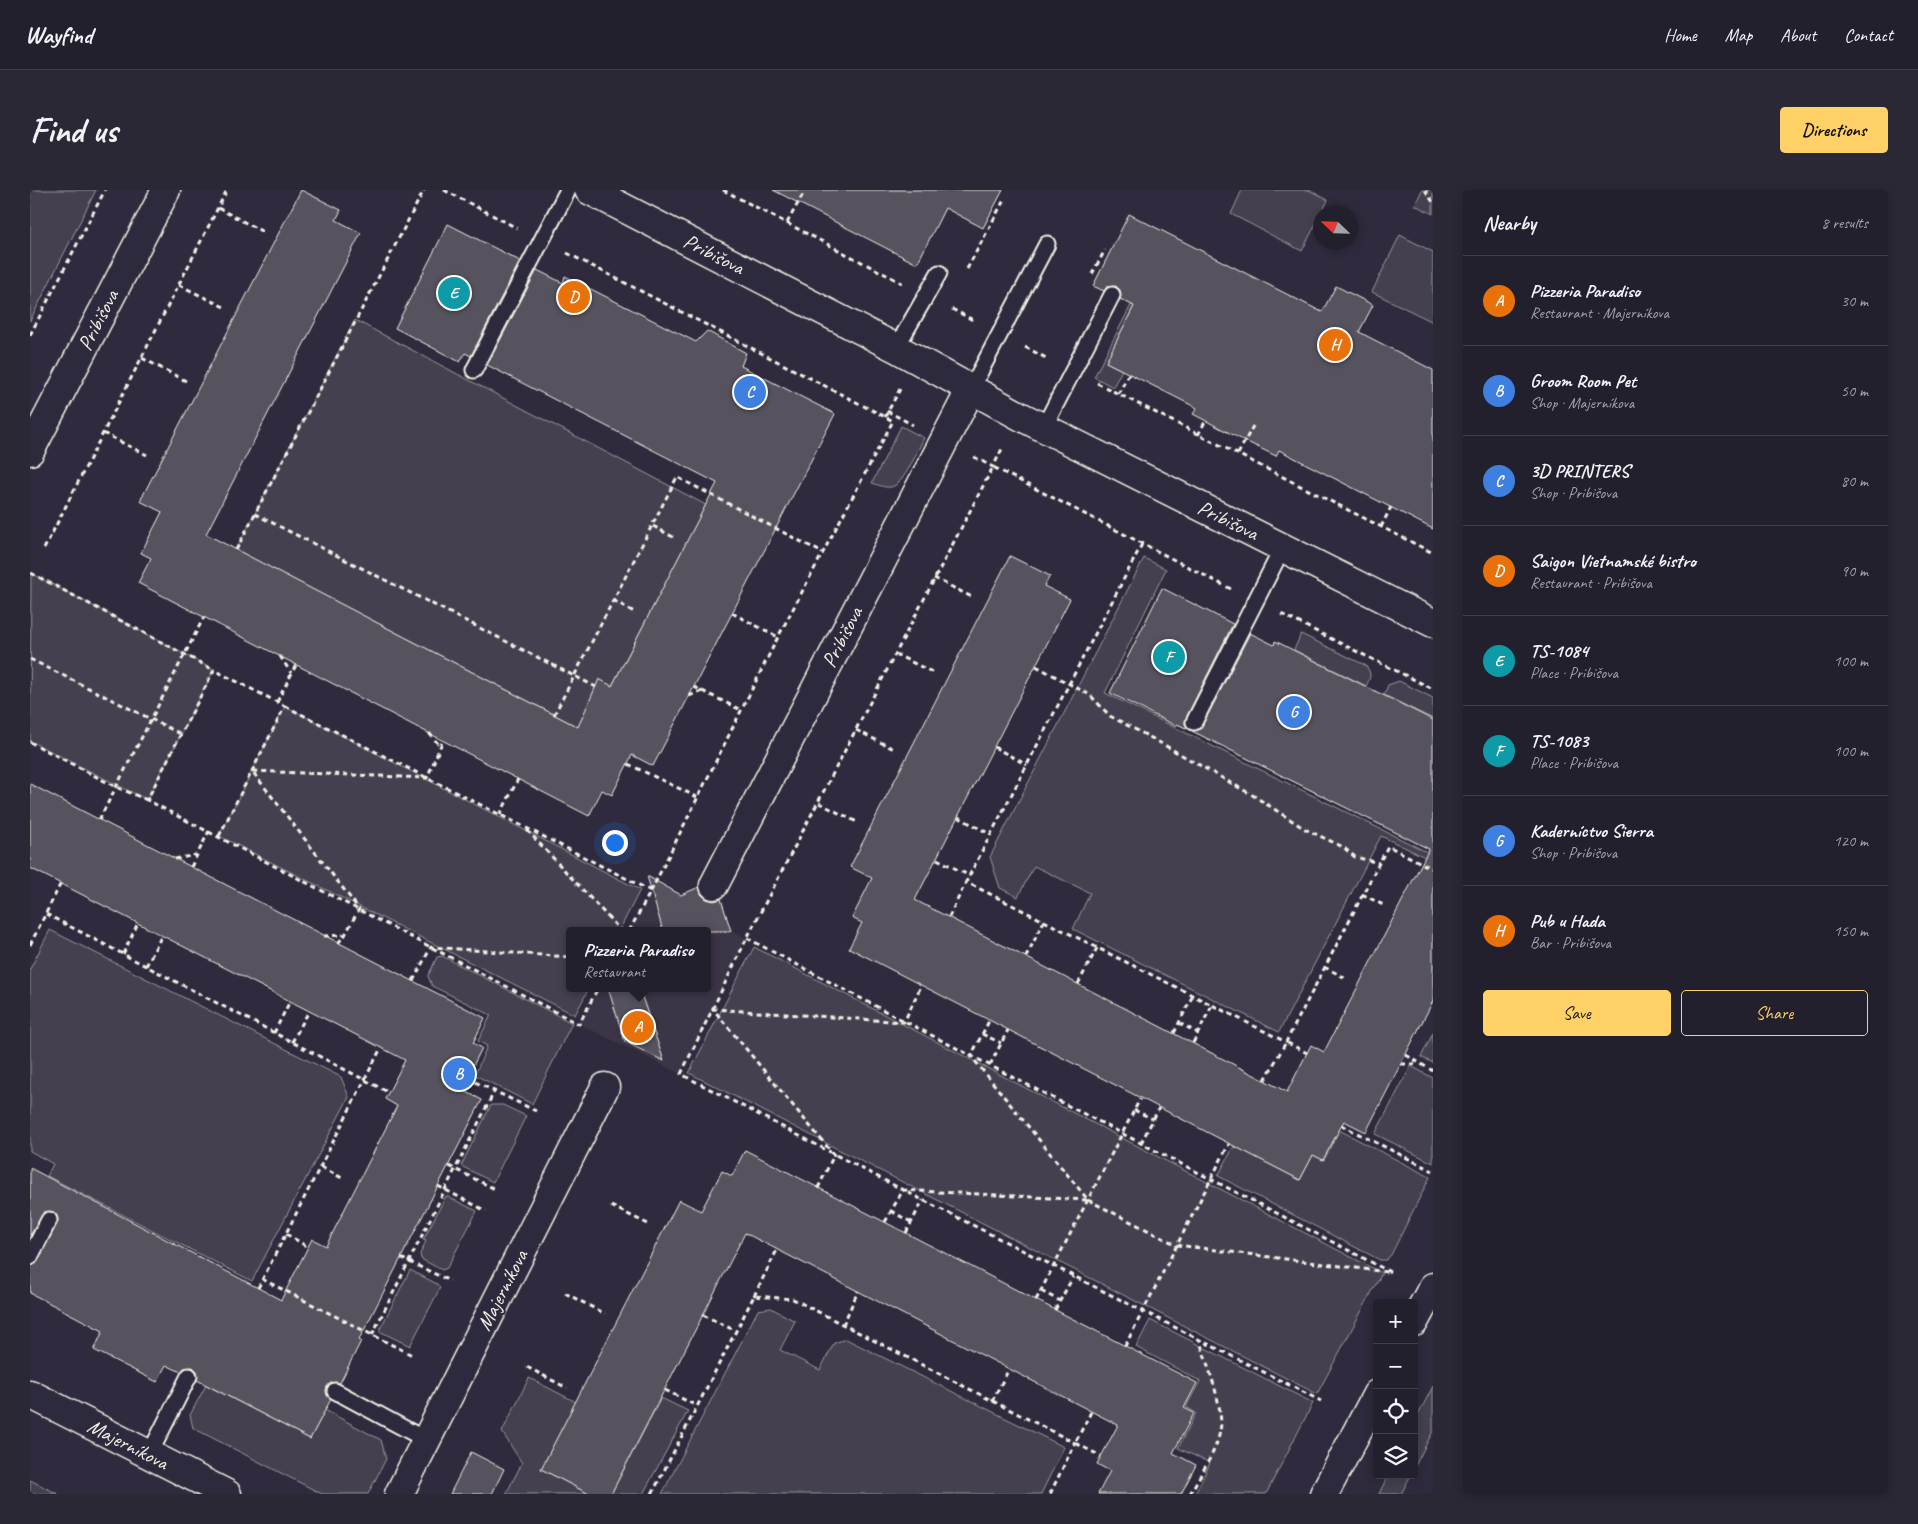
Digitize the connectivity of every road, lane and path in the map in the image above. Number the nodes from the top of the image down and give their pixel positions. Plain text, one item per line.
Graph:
1 (105, 190) edge
2 (166, 190) edge
3 (227, 190) edge
4 (424, 190) edge
5 (444, 190) edge
6 (568, 190) edge
7 (589, 190) edge
8 (723, 190) edge
9 (1425, 190) edge
10 (802, 194) dead end
11 (1433, 202) edge
12 (218, 208) junction
13 (787, 223) junction
14 (263, 232) dead end
15 (542, 240) junction
16 (1047, 244) dead end
17 (939, 274) dead end
18 (179, 284) junction
19 (1112, 295) dead end
20 (926, 296) junction
21 (224, 307) dead end
22 (999, 333) junction
23 (30, 335) edge
24 (896, 348) junction
25 (142, 358) junction
26 (1048, 359) dead end
27 (474, 370) dead end
28 (1073, 371) junction
29 (1129, 374) dead end
30 (186, 381) dead end
31 (902, 386) dead end
32 (971, 389) junction
33 (1118, 394) junction
34 (885, 417) junction
35 (1206, 420) dead end
36 (1253, 426) dead end
37 (1044, 427) junction
38 (103, 433) junction
39 (1198, 434) junction
40 (30, 451) edge
41 (1238, 454) junction
42 (148, 456) dead end
43 (1391, 507) dead end
44 (254, 514) junction
45 (653, 526) junction
46 (1382, 527) junction
47 (673, 537) dead end
48 (1142, 544) junction
49 (1283, 547) junction
50 (44, 549) dead end
51 (236, 550) dead end
52 (823, 553) junction
53 (1433, 553) edge
54 (31, 573) dead end
55 (934, 578) junction
56 (972, 597) dead end
57 (613, 600) junction
58 (1256, 601) junction
59 (634, 612) dead end
60 (732, 613) dead end
61 (204, 617) dead end
62 (1433, 623) edge
63 (778, 637) junction
64 (185, 654) junction
65 (895, 654) junction
66 (280, 656) dead end
67 (30, 659) edge
68 (296, 664) dead end
69 (1036, 666) dead end
70 (214, 670) junction
71 (934, 673) dead end
72 (291, 674) junction
73 (574, 676) junction
74 (1070, 684) junction
75 (596, 687) dead end
76 (694, 687) dead end
77 (1433, 689) edge
78 (703, 691) junction
79 (689, 696) dead end
80 (277, 702) junction
81 (285, 706) junction
82 (741, 710) junction
83 (554, 715) dead end
84 (151, 719) junction
85 (1194, 722) dead end
86 (856, 730) junction
87 (181, 734) junction
88 (429, 734) dead end
89 (443, 740) dead end
90 (30, 742) edge
91 (440, 747) junction
92 (994, 747) dead end
93 (894, 749) dead end
94 (628, 764) dead end
95 (1028, 765) junction
96 (252, 771) junction
97 (426, 778) junction
98 (518, 779) dead end
99 (116, 787) junction
100 (697, 797) junction
101 (147, 800) junction
102 (819, 803) junction
103 (500, 815) junction
104 (958, 817) dead end
105 (99, 820) dead end
106 (857, 822) dead end
107 (525, 828) junction
108 (209, 831) junction
109 (992, 834) junction
110 (219, 836) junction
111 (197, 855) junction
112 (175, 859) dead end
113 (937, 859) dead end
114 (1379, 863) junction
115 (191, 867) dead end
116 (1433, 869) edge
117 (970, 876) junction
118 (966, 882) junction
119 (61, 883) dead end
120 (714, 885) dead end
121 (651, 891) junction
122 (1362, 894) junction
123 (1383, 905) dead end
124 (359, 909) junction
125 (46, 914) junction
126 (949, 917) dead end
127 (1044, 921) junction
128 (138, 923) dead end
129 (617, 927) edge
130 (631, 927) edge
131 (162, 935) dead end
132 (345, 935) junction
133 (324, 936) dead end
134 (747, 938) junction
135 (338, 943) dead end
136 (30, 945) edge
137 (431, 947) junction
138 (1097, 948) junction
139 (122, 954) junction
140 (566, 957) edge
141 (1026, 957) dead end
142 (146, 966) junction
143 (1324, 967) junction
144 (1346, 978) dead end
145 (413, 981) dead end
146 (1078, 984) dead end
147 (921, 986) dead end
148 (596, 992) edge
149 (1192, 995) junction
150 (290, 1001) dead end
151 (1212, 1005) junction
152 (713, 1009) junction
153 (309, 1010) dead end
154 (989, 1020) dead end
155 (904, 1022) junction
156 (1178, 1023) junction
157 (1008, 1030) dead end
158 (274, 1033) junction
159 (1174, 1033) dead end
160 (1198, 1033) junction
161 (982, 1034) junction
162 (292, 1042) junction
163 (1286, 1042) junction
164 (1001, 1043) junction
165 (1193, 1043) dead end
166 (382, 1048) dead end
167 (1307, 1053) dead end
168 (1406, 1055) dead end
169 (972, 1056) junction
170 (1401, 1064) dead end
171 (1420, 1064) junction
172 (990, 1065) junction
173 (1433, 1071) edge
174 (467, 1078) dead end
175 (365, 1080) junction
176 (1265, 1080) dead end
177 (606, 1087) dead end
178 (388, 1092) dead end
179 (494, 1092) junction
180 (1140, 1098) dead end
181 (1159, 1108) dead end
182 (1134, 1110) junction
183 (536, 1111) dead end
184 (1153, 1119) junction
185 (1341, 1125) dead end
186 (1122, 1133) junction
187 (1141, 1142) junction
188 (1229, 1144) dead end
189 (834, 1155) junction
190 (449, 1166) dead end
191 (321, 1167) junction
192 (456, 1169) junction
193 (1433, 1171) edge
194 (1211, 1178) junction
195 (344, 1179) dead end
196 (438, 1186) dead end
197 (818, 1188) dead end
198 (445, 1190) junction
199 (497, 1190) dead end
200 (903, 1190) junction
201 (923, 1200) junction
202 (1088, 1200) junction
203 (611, 1206) dead end
204 (486, 1211) dead end
205 (891, 1212) junction
206 (49, 1220) dead end
207 (885, 1222) dead end
208 (911, 1222) junction
209 (650, 1225) dead end
210 (906, 1233) dead end
211 (286, 1234) junction
212 (1177, 1245) junction
213 (308, 1247) dead end
214 (777, 1250) dead end
215 (30, 1257) edge
216 (401, 1258) dead end
217 (408, 1262) junction
218 (1053, 1267) junction
219 (1073, 1277) junction
220 (262, 1280) junction
221 (450, 1282) dead end
222 (1433, 1287) edge
223 (258, 1288) dead end
224 (1041, 1291) junction
225 (858, 1292) dead end
226 (565, 1293) dead end
227 (754, 1296) junction
228 (1036, 1300) dead end
229 (1061, 1301) junction
230 (1055, 1310) dead end
231 (1143, 1312) junction
232 (605, 1314) dead end
233 (703, 1315) dead end
234 (1418, 1315) edge
235 (843, 1325) junction
236 (736, 1331) junction
237 (372, 1335) junction
238 (1200, 1341) junction
239 (1126, 1346) dead end
240 (414, 1356) dead end
241 (526, 1367) dead end
242 (1009, 1369) dead end
243 (189, 1376) dead end
244 (567, 1388) dead end
245 (665, 1390) dead end
246 (335, 1391) dead end
247 (30, 1394) edge
248 (992, 1401) junction
249 (1321, 1401) dead end
250 (1373, 1402) edge
251 (698, 1406) junction
252 (1091, 1412) dead end
253 (426, 1440) junction
254 (1074, 1443) junction
255 (149, 1454) junction
256 (1101, 1456) dead end
257 (227, 1494) edge
258 (399, 1494) edge
259 (652, 1494) edge
260 (1050, 1494) edge
261 (1190, 1494) edge
262 (1324, 1494) edge

1 - 23 path
2 - 40 street, Pribišova
3 - 12 path
4 - 44 path
5 - 15 path
6 - 15 lane
7 - 24 street, Pribišova
8 - 13 path
9 - 11 path
10 - 13 path
12 - 14 path
12 - 18 path
13 - 20 path
15 - 27 lane
15 - 34 path
16 - 22 lane
17 - 20 lane
18 - 21 path
18 - 25 path
19 - 28 lane
20 - 22 path
20 - 24 lane
22 - 26 path
22 - 32 lane
24 - 32 street, Pribišova
25 - 30 path
25 - 38 path
28 - 33 path
28 - 37 lane
29 - 33 path
31 - 34 path
32 - 37 street, Pribišova
32 - 120 street, Pribišova
33 - 39 path
34 - 52 path
35 - 39 path
36 - 41 path
37 - 49 street, Pribišova
38 - 42 path
38 - 50 path
39 - 41 path
41 - 46 path
43 - 46 path
44 - 51 path
44 - 73 path
45 - 47 path
45 - 52 path
45 - 57 path
46 - 53 path
48 - 55 path
48 - 58 path
48 - 74 path
49 - 58 lane
49 - 62 street, Pribišova
52 - 63 path
54 - 64 path
55 - 56 path
55 - 65 path
57 - 59 path
57 - 73 path
58 - 77 path
58 - 85 lane
60 - 63 path
61 - 64 path
63 - 82 path
64 - 70 path
64 - 84 path
65 - 71 path
65 - 86 path
66 - 72 path
67 - 84 path
68 - 72 path
69 - 74 path
70 - 80 path
70 - 87 path
72 - 80 path
73 - 75 path
73 - 83 path
74 - 95 path
74 - 114 path
76 - 78 path
78 - 79 path
78 - 82 path
80 - 81 path
81 - 96 path
81 - 97 path
82 - 100 path
84 - 87 path
84 - 99 path
86 - 93 path
86 - 102 path
87 - 101 path
88 - 91 path
89 - 91 path
90 - 99 path
91 - 97 path
92 - 95 path
94 - 100 path
95 - 109 path
96 - 97 path
96 - 110 path
96 - 124 path
97 - 103 path
98 - 103 path
99 - 101 path
99 - 105 path
100 - 121 path
101 - 108 path
102 - 106 path
102 - 134 path
103 - 107 path
104 - 109 path
107 - 121 path
107 - 129 path
108 - 110 path
108 - 111 path
109 - 117 path
110 - 124 path
111 - 112 path
111 - 115 path
113 - 117 path
114 - 116 path
114 - 122 path
117 - 118 path
118 - 126 path
118 - 127 path
119 - 125 path
121 - 130 path
122 - 123 path
122 - 143 path
124 - 132 path
124 - 137 path
125 - 136 path
125 - 139 path
127 - 138 path
127 - 141 path
128 - 139 path
131 - 142 path
132 - 133 path
132 - 135 path
134 - 152 path
134 - 155 path
137 - 140 path
137 - 145 path
137 - 148 path
138 - 146 path
138 - 149 path
139 - 142 path
142 - 158 path
143 - 144 path
143 - 163 path
147 - 155 path
149 - 151 path
149 - 156 path
150 - 158 path
151 - 160 path
151 - 163 path
152 - 155 path
152 - 189 path
152 - 189 path
153 - 162 path
154 - 161 path
155 - 169 path
156 - 159 path
156 - 160 path
157 - 164 path
158 - 162 path
160 - 165 path
161 - 164 path
161 - 169 path
162 - 175 path
163 - 167 path
163 - 176 path
164 - 172 path
166 - 175 path
168 - 171 path
169 - 172 path
169 - 202 path
170 - 171 path
171 - 173 path
172 - 186 path
174 - 179 path
175 - 178 path
175 - 191 path
177 - 253 street, Majerníkova
179 - 183 path
179 - 192 path
180 - 182 path
181 - 184 path
182 - 184 path
182 - 186 path
184 - 187 path
185 - 193 path
186 - 187 path
186 - 202 path
187 - 194 path
188 - 194 path
189 - 197 path
189 - 200 path
190 - 192 path
191 - 195 path
191 - 211 path
192 - 198 path
192 - 199 path
194 - 212 path
194 - 212 path
196 - 198 path
198 - 204 path
198 - 217 path
200 - 201 path
200 - 202 path
200 - 205 path
201 - 208 path
201 - 218 path
202 - 212 path
202 - 218 path
203 - 209 path
205 - 207 path
205 - 208 path
206 - 215 lane
208 - 210 path
211 - 213 path
211 - 220 path
212 - 231 path
214 - 227 path
216 - 217 path
217 - 221 path
217 - 237 path
218 - 219 path
218 - 224 path
219 - 229 path
219 - 231 path
220 - 223 path
220 - 237 path
222 - 234 street
224 - 228 path
224 - 229 path
225 - 235 path
226 - 232 path
227 - 235 path
227 - 236 path
229 - 230 path
231 - 238 path
231 - 239 path
233 - 236 path
235 - 248 path
236 - 251 path
237 - 240 path
238 - 249 path
238 - 261 path
241 - 244 path
242 - 248 path
243 - 255 lane
245 - 251 path
246 - 253 lane
247 - 255 street, Majerníkova
248 - 254 path
250 - 262 street
251 - 259 path
252 - 254 path
253 - 258 street, Majerníkova
254 - 256 path
254 - 260 path
255 - 257 street, Majerníkova

